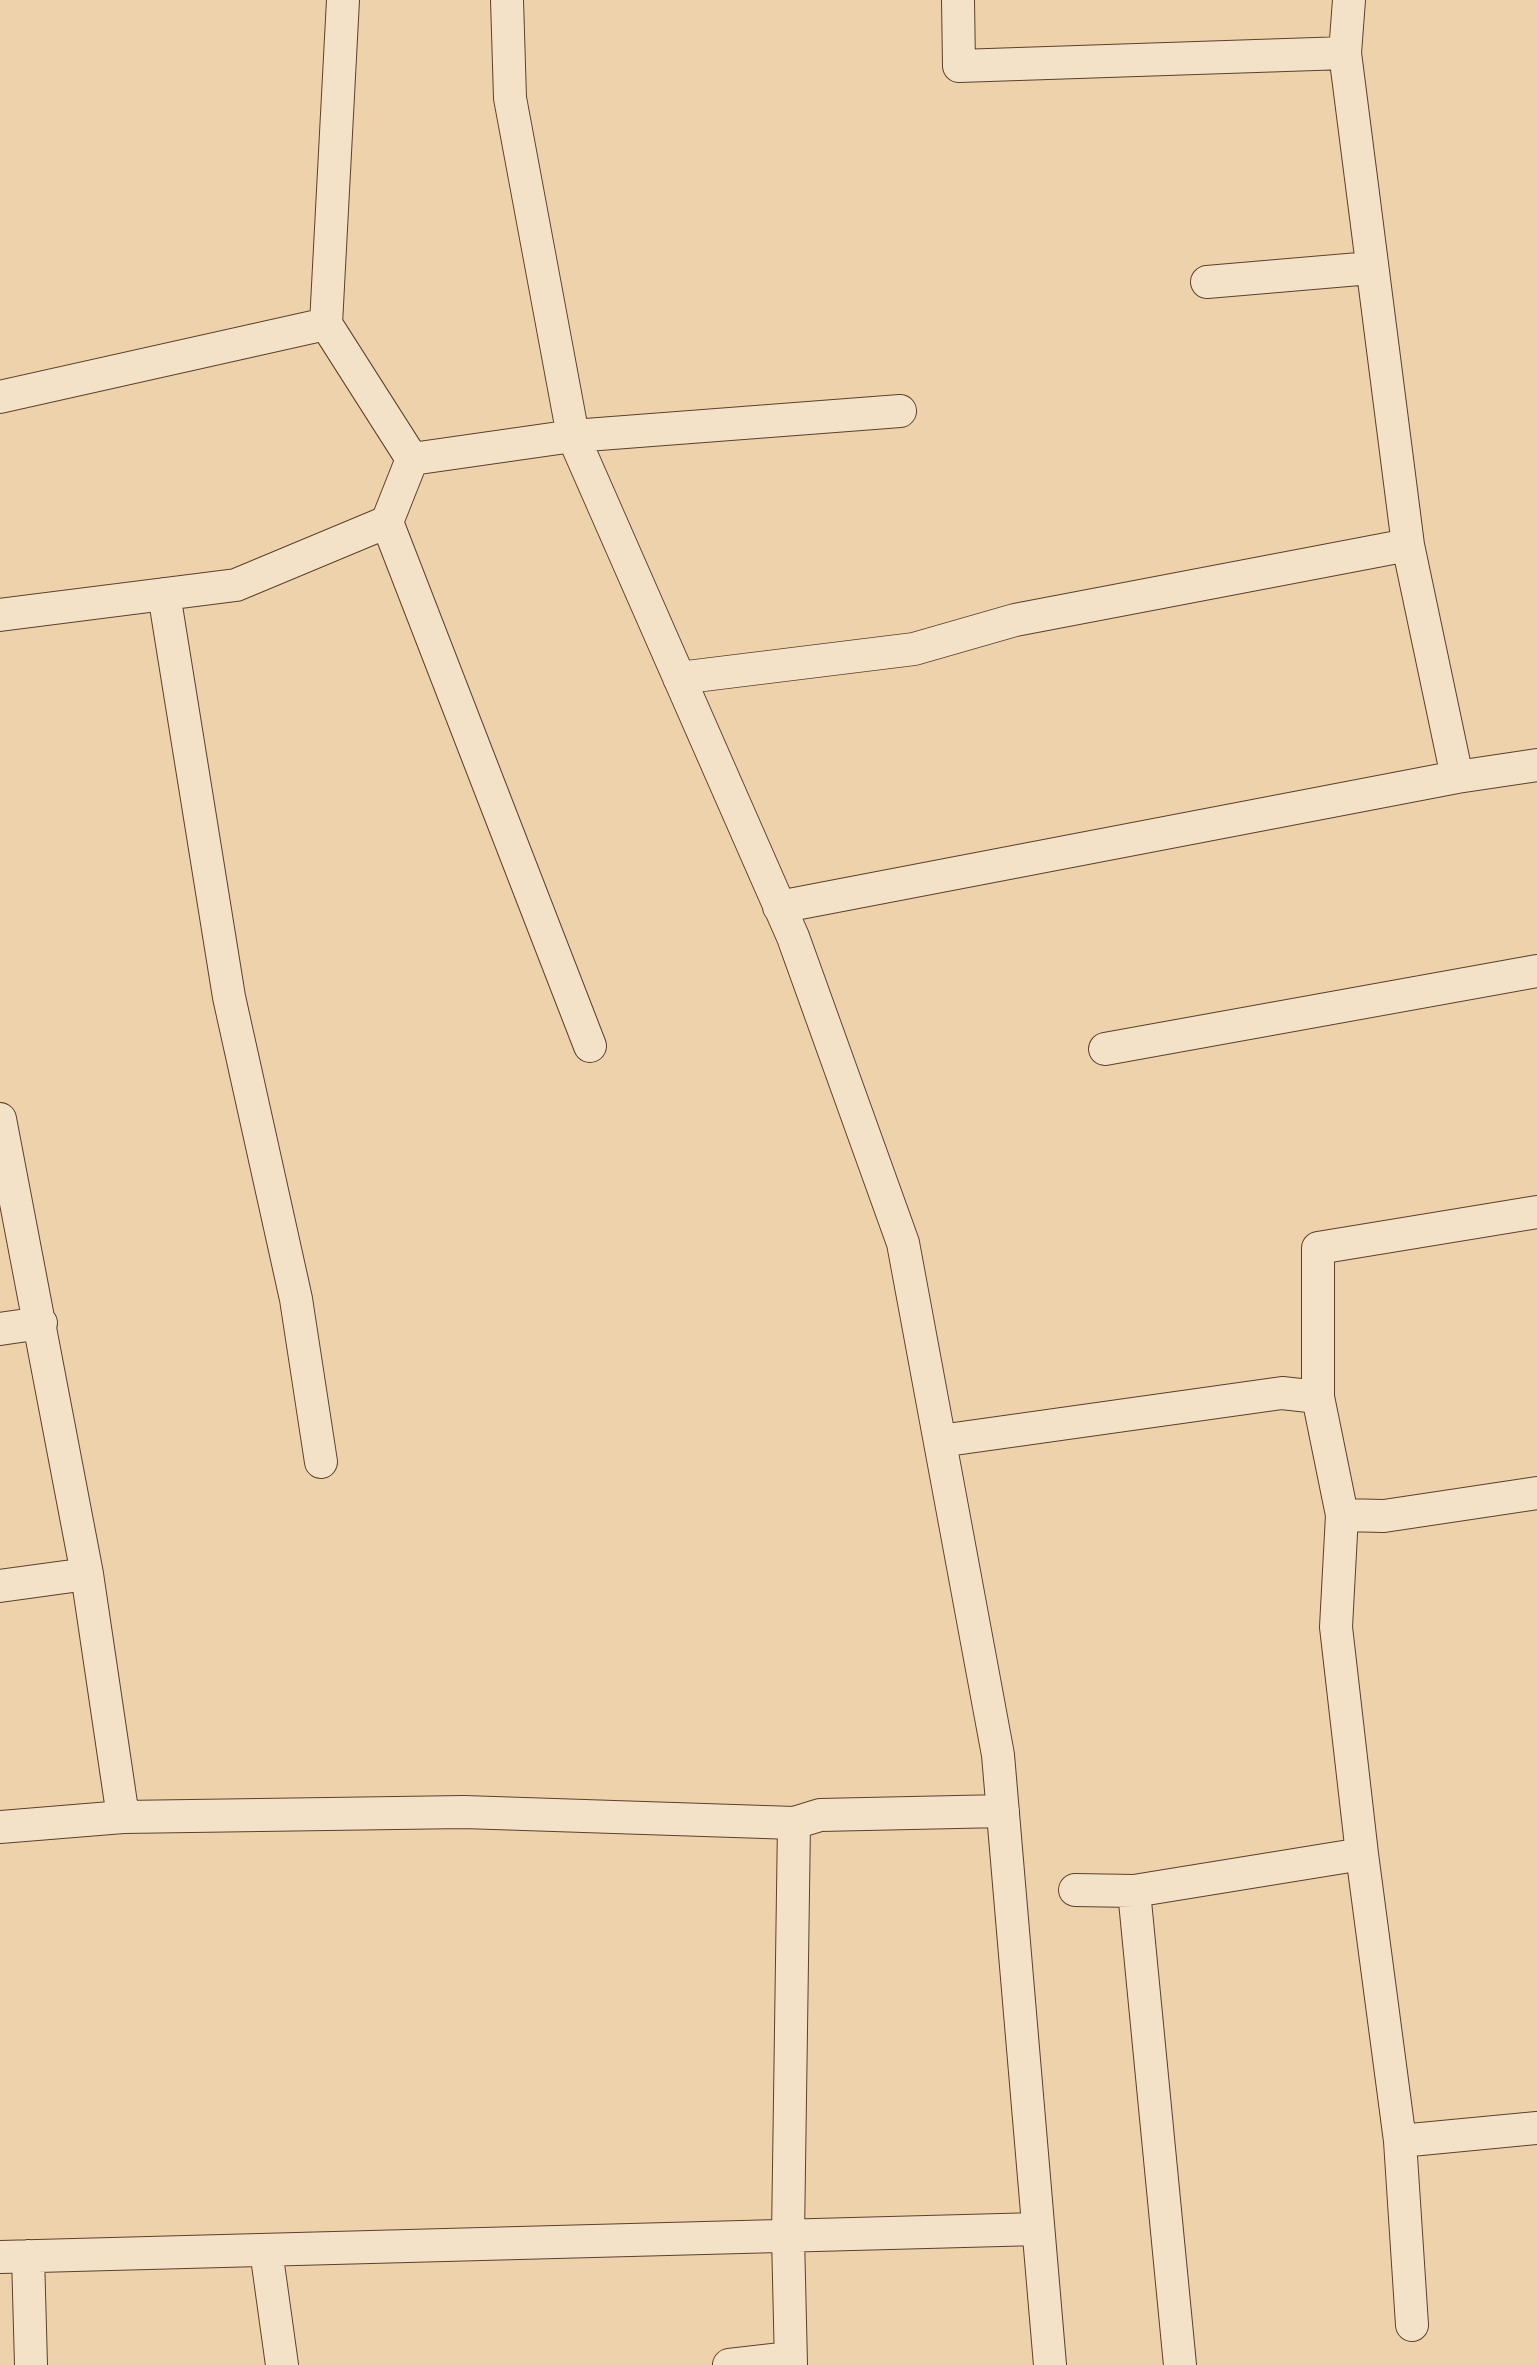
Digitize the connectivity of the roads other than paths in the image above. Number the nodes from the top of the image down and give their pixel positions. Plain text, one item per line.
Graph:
1 (343, 0) edge
2 (507, 0) edge
3 (958, 0) edge
4 (1349, 0) edge
5 (1345, 53) junction
6 (1371, 268) junction
7 (1207, 282) dead end
8 (326, 324) junction
9 (0, 398) edge
10 (900, 411) dead end
11 (573, 436) junction
12 (412, 459) junction
13 (387, 522) junction
14 (1408, 544) junction
15 (164, 594) junction
16 (0, 615) edge
17 (680, 678) junction
18 (1537, 765) edge
19 (1457, 777) junction
20 (779, 907) junction
21 (1537, 972) edge
22 (590, 1046) dead end
23 (1105, 1048) dead end
24 (0, 1119) edge
25 (1537, 1212) edge
26 (41, 1323) junction
27 (0, 1329) edge
28 (1318, 1397) junction
29 (940, 1441) junction
30 (321, 1461) dead end
31 (1537, 1493) edge
32 (1342, 1515) junction
33 (87, 1574) junction
34 (0, 1586) edge
35 (1003, 1811) junction
36 (123, 1818) junction
37 (794, 1823) junction
38 (0, 1827) edge
39 (1362, 1854) junction
40 (1075, 1890) dead end
41 (1134, 1890) junction
42 (1537, 2128) edge
43 (1400, 2141) junction
44 (1038, 2229) junction
45 (788, 2236) junction
46 (266, 2250) junction
47 (14, 2257) edge
48 (1413, 2325) dead end
49 (791, 2361) edge
50 (31, 2365) edge
51 (282, 2365) edge
52 (729, 2365) edge
53 (1050, 2365) edge
54 (1180, 2365) edge

1 - 8 street
2 - 11 street
3 - 5 street
4 - 5 street
5 - 6 street
6 - 7 street
6 - 14 street
8 - 9 street
8 - 12 street
10 - 11 street
11 - 12 street
11 - 17 street
12 - 13 street
13 - 15 street
13 - 22 street
14 - 17 street
14 - 19 street
15 - 16 street
15 - 30 street
17 - 20 street
18 - 19 street
19 - 20 street
20 - 29 street
21 - 23 street
24 - 26 street
25 - 28 street
26 - 27 street
26 - 33 street
28 - 29 street
28 - 32 street
29 - 35 street
31 - 32 street
32 - 39 street
33 - 34 street
33 - 36 street
35 - 37 street
35 - 44 street
36 - 37 street
36 - 38 street
37 - 45 street
39 - 41 street
39 - 43 street
40 - 41 street
41 - 54 street
42 - 43 street
43 - 48 street
44 - 45 street
44 - 53 street
45 - 46 street
45 - 49 street
46 - 47 street
46 - 51 street
47 - 50 street
49 - 52 street

